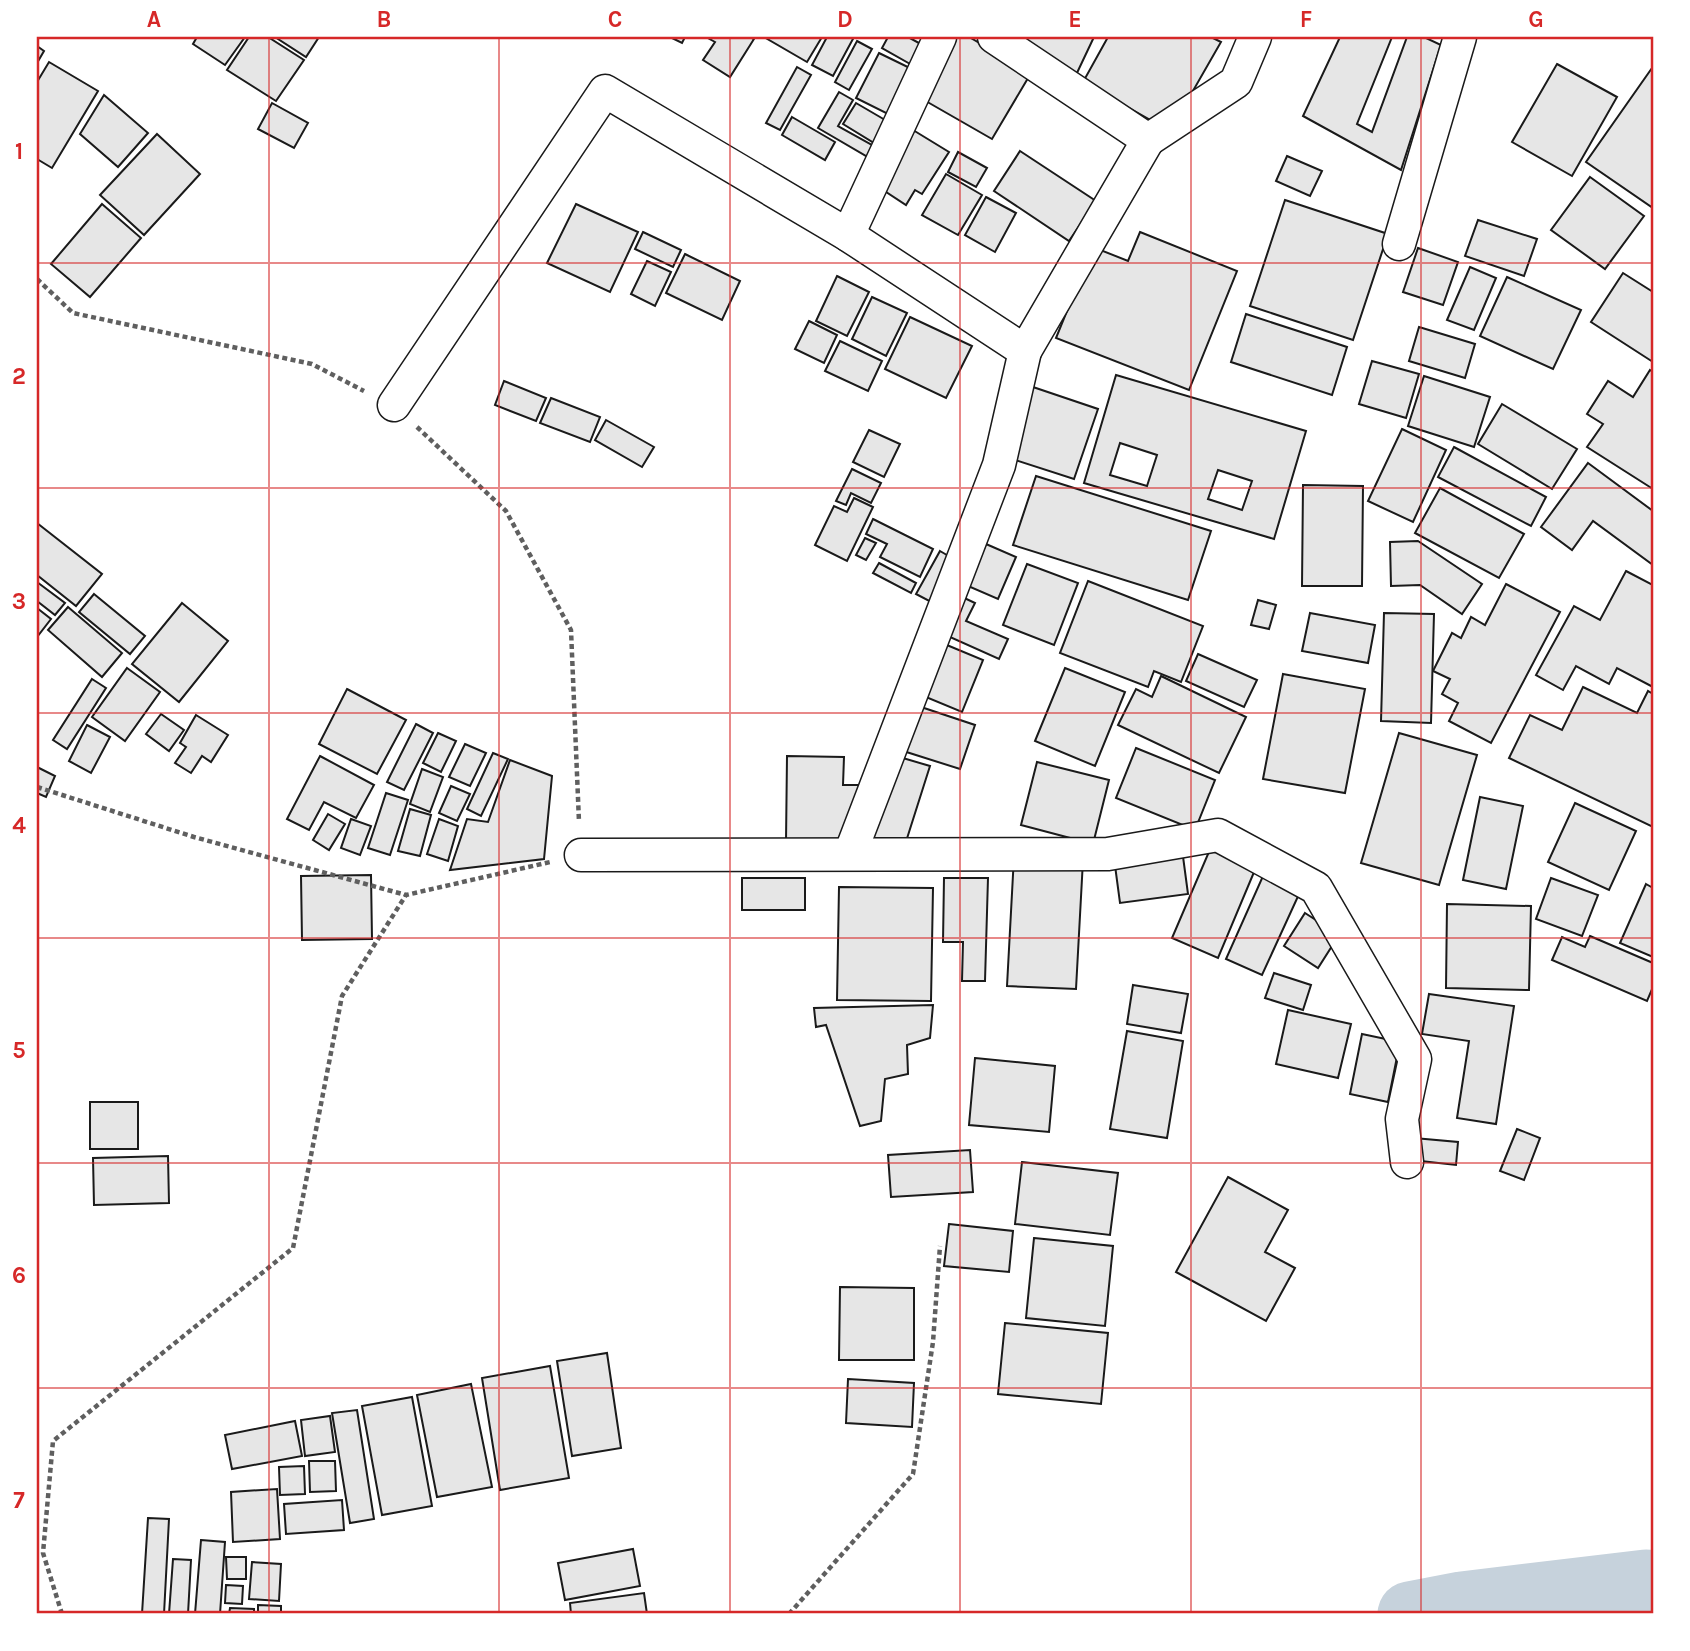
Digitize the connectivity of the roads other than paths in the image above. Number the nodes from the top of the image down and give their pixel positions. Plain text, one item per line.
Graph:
1 (940, 37) edge
2 (994, 37) edge
3 (1255, 37) edge
4 (1460, 37) edge
5 (1148, 140) junction
6 (848, 235) junction
7 (1399, 244) dead end
8 (1025, 351) junction
9 (394, 405) road end
10 (850, 854) junction
11 (581, 855) road end
12 (1408, 1162) dead end

1 - 6 street
2 - 5 street
3 - 5 street
4 - 7 street
5 - 8 street
6 - 8 street
6 - 9 street
8 - 10 street
10 - 11 street
10 - 12 street

